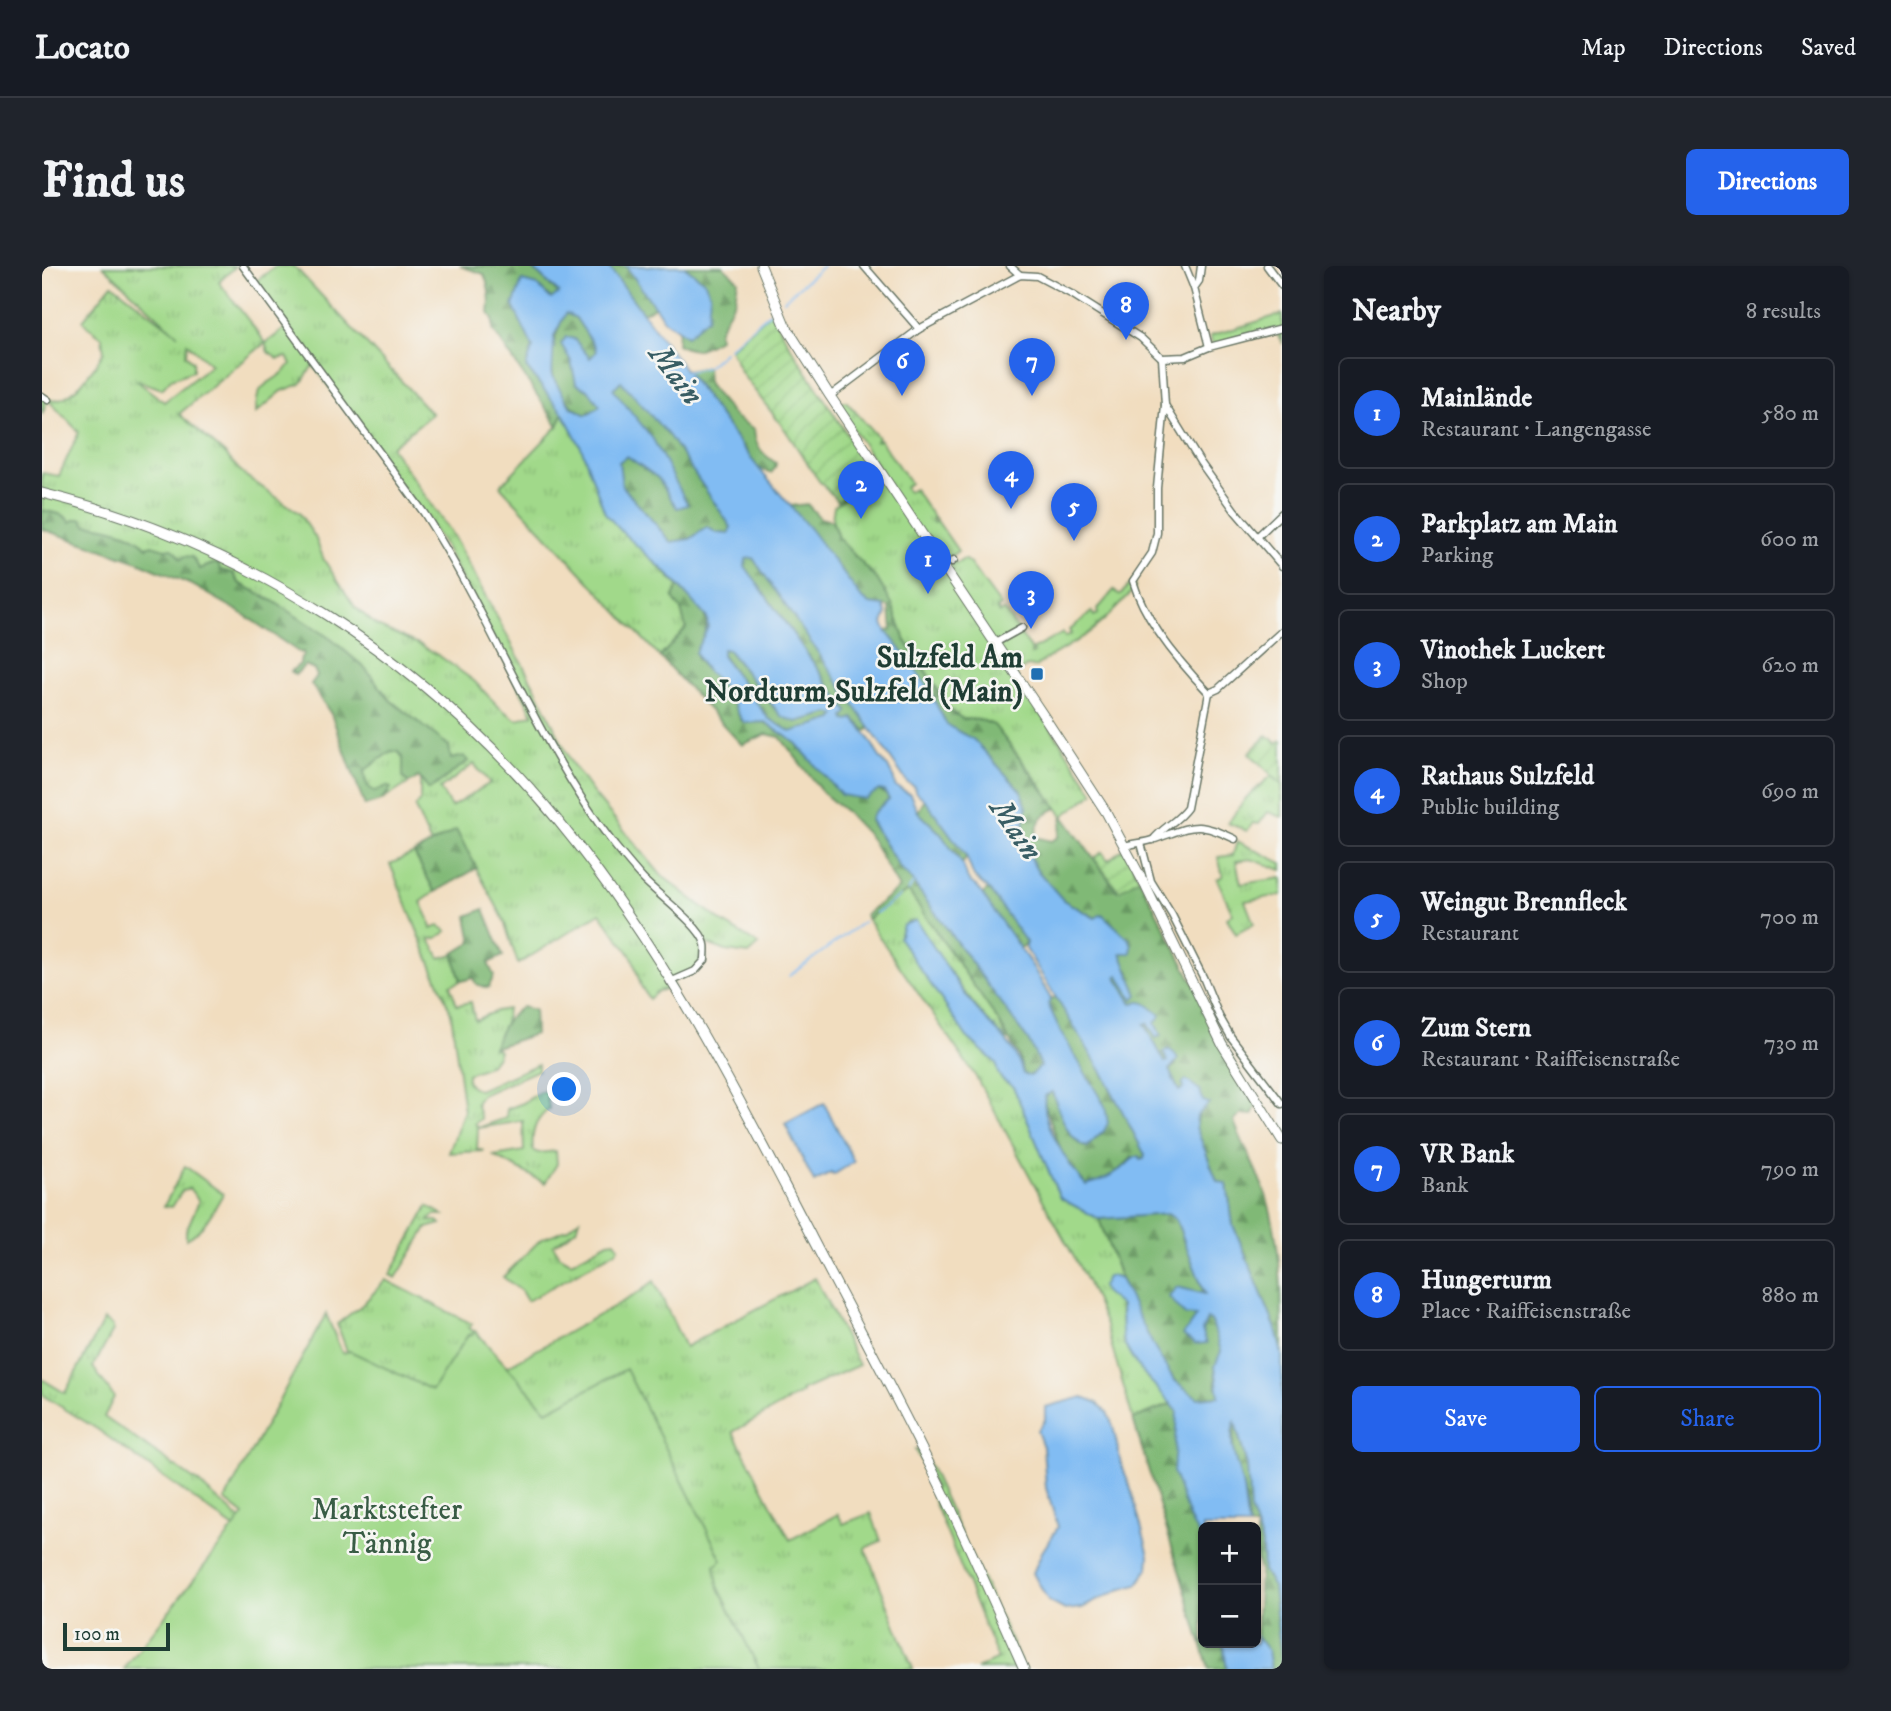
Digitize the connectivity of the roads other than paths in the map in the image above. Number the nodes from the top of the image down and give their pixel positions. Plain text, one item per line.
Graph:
1 (243, 266) edge
2 (761, 266) edge
3 (864, 266) edge
4 (1010, 266) edge
5 (1025, 266) edge
6 (1185, 266) edge
7 (1201, 266) edge
8 (1267, 266) edge
9 (1020, 275) junction
10 (1282, 286) edge
11 (1194, 288) junction
12 (1282, 328) edge
13 (919, 329) junction
14 (1209, 347) junction
15 (1163, 358) junction
16 (830, 396) junction
17 (1165, 405) junction
18 (42, 493) edge
19 (1282, 513) edge
20 (1257, 537) junction
21 (1282, 566) edge
22 (1022, 628) dead end
23 (1282, 631) edge
24 (995, 643) junction
25 (1209, 692) junction
26 (1235, 839) dead end
27 (1153, 840) junction
28 (1141, 844) junction
29 (1125, 846) junction
30 (670, 982) junction
31 (1282, 1104) edge
32 (1282, 1140) edge
33 (1024, 1669) edge

1 - 30 street
2 - 16 main road
3 - 13 street
4 - 9 street
5 - 9 street
6 - 11 street
7 - 11 street
8 - 10 street
9 - 13 street
9 - 15 street
11 - 14 street
12 - 14 street
13 - 16 street
14 - 15 street
15 - 17 street
16 - 24 main road
17 - 20 street
17 - 25 street
18 - 30 main road
19 - 20 street
20 - 21 street
22 - 24 street
23 - 25 street
24 - 29 main road
25 - 27 street
26 - 27 street
27 - 28 street
28 - 29 street
28 - 31 street
29 - 32 main road
30 - 33 main road

